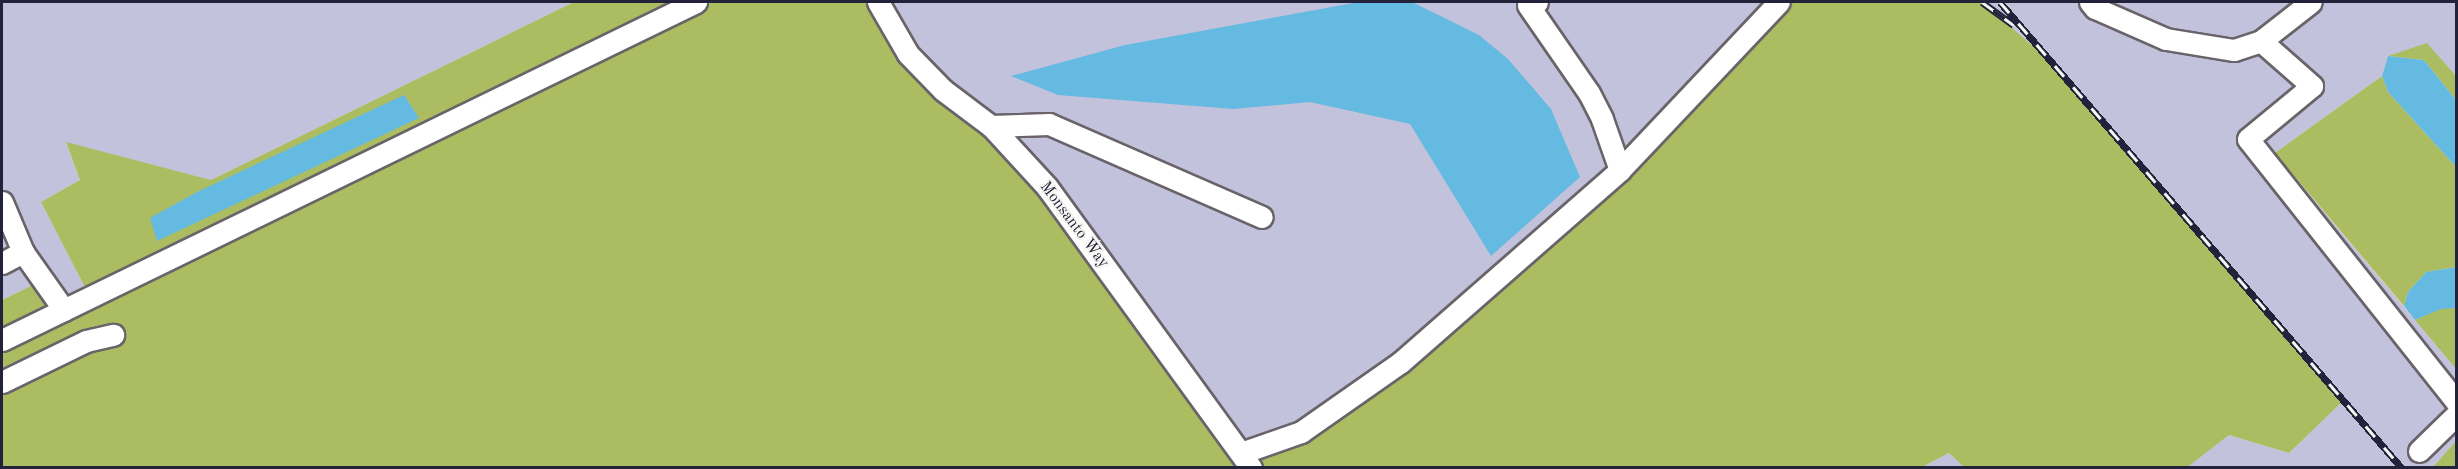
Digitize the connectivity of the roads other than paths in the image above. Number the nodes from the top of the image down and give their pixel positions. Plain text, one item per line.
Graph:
1 (696, 2) edge
2 (878, 2) edge
3 (1537, 2) edge
4 (1779, 2) edge
5 (2090, 2) edge
6 (2311, 2) edge
7 (2261, 41) junction
8 (992, 126) junction
9 (1620, 170) junction
10 (2, 202) edge
11 (1262, 218) dead end
12 (23, 252) junction
13 (2, 263) edge
14 (64, 310) junction
15 (113, 335) dead end
16 (2, 340) edge
17 (2, 382) edge
18 (2457, 401) edge
19 (2457, 415) edge
20 (2419, 451) dead end
21 (1246, 460) edge

1 - 14 street
2 - 8 street, Monsanto Way
3 - 9 street
4 - 9 street
5 - 7 street
6 - 7 street
7 - 18 street
8 - 11 street
8 - 21 street, Monsanto Way
9 - 21 street
10 - 12 street
12 - 13 street
12 - 14 street
14 - 16 street
15 - 17 street
19 - 20 street

